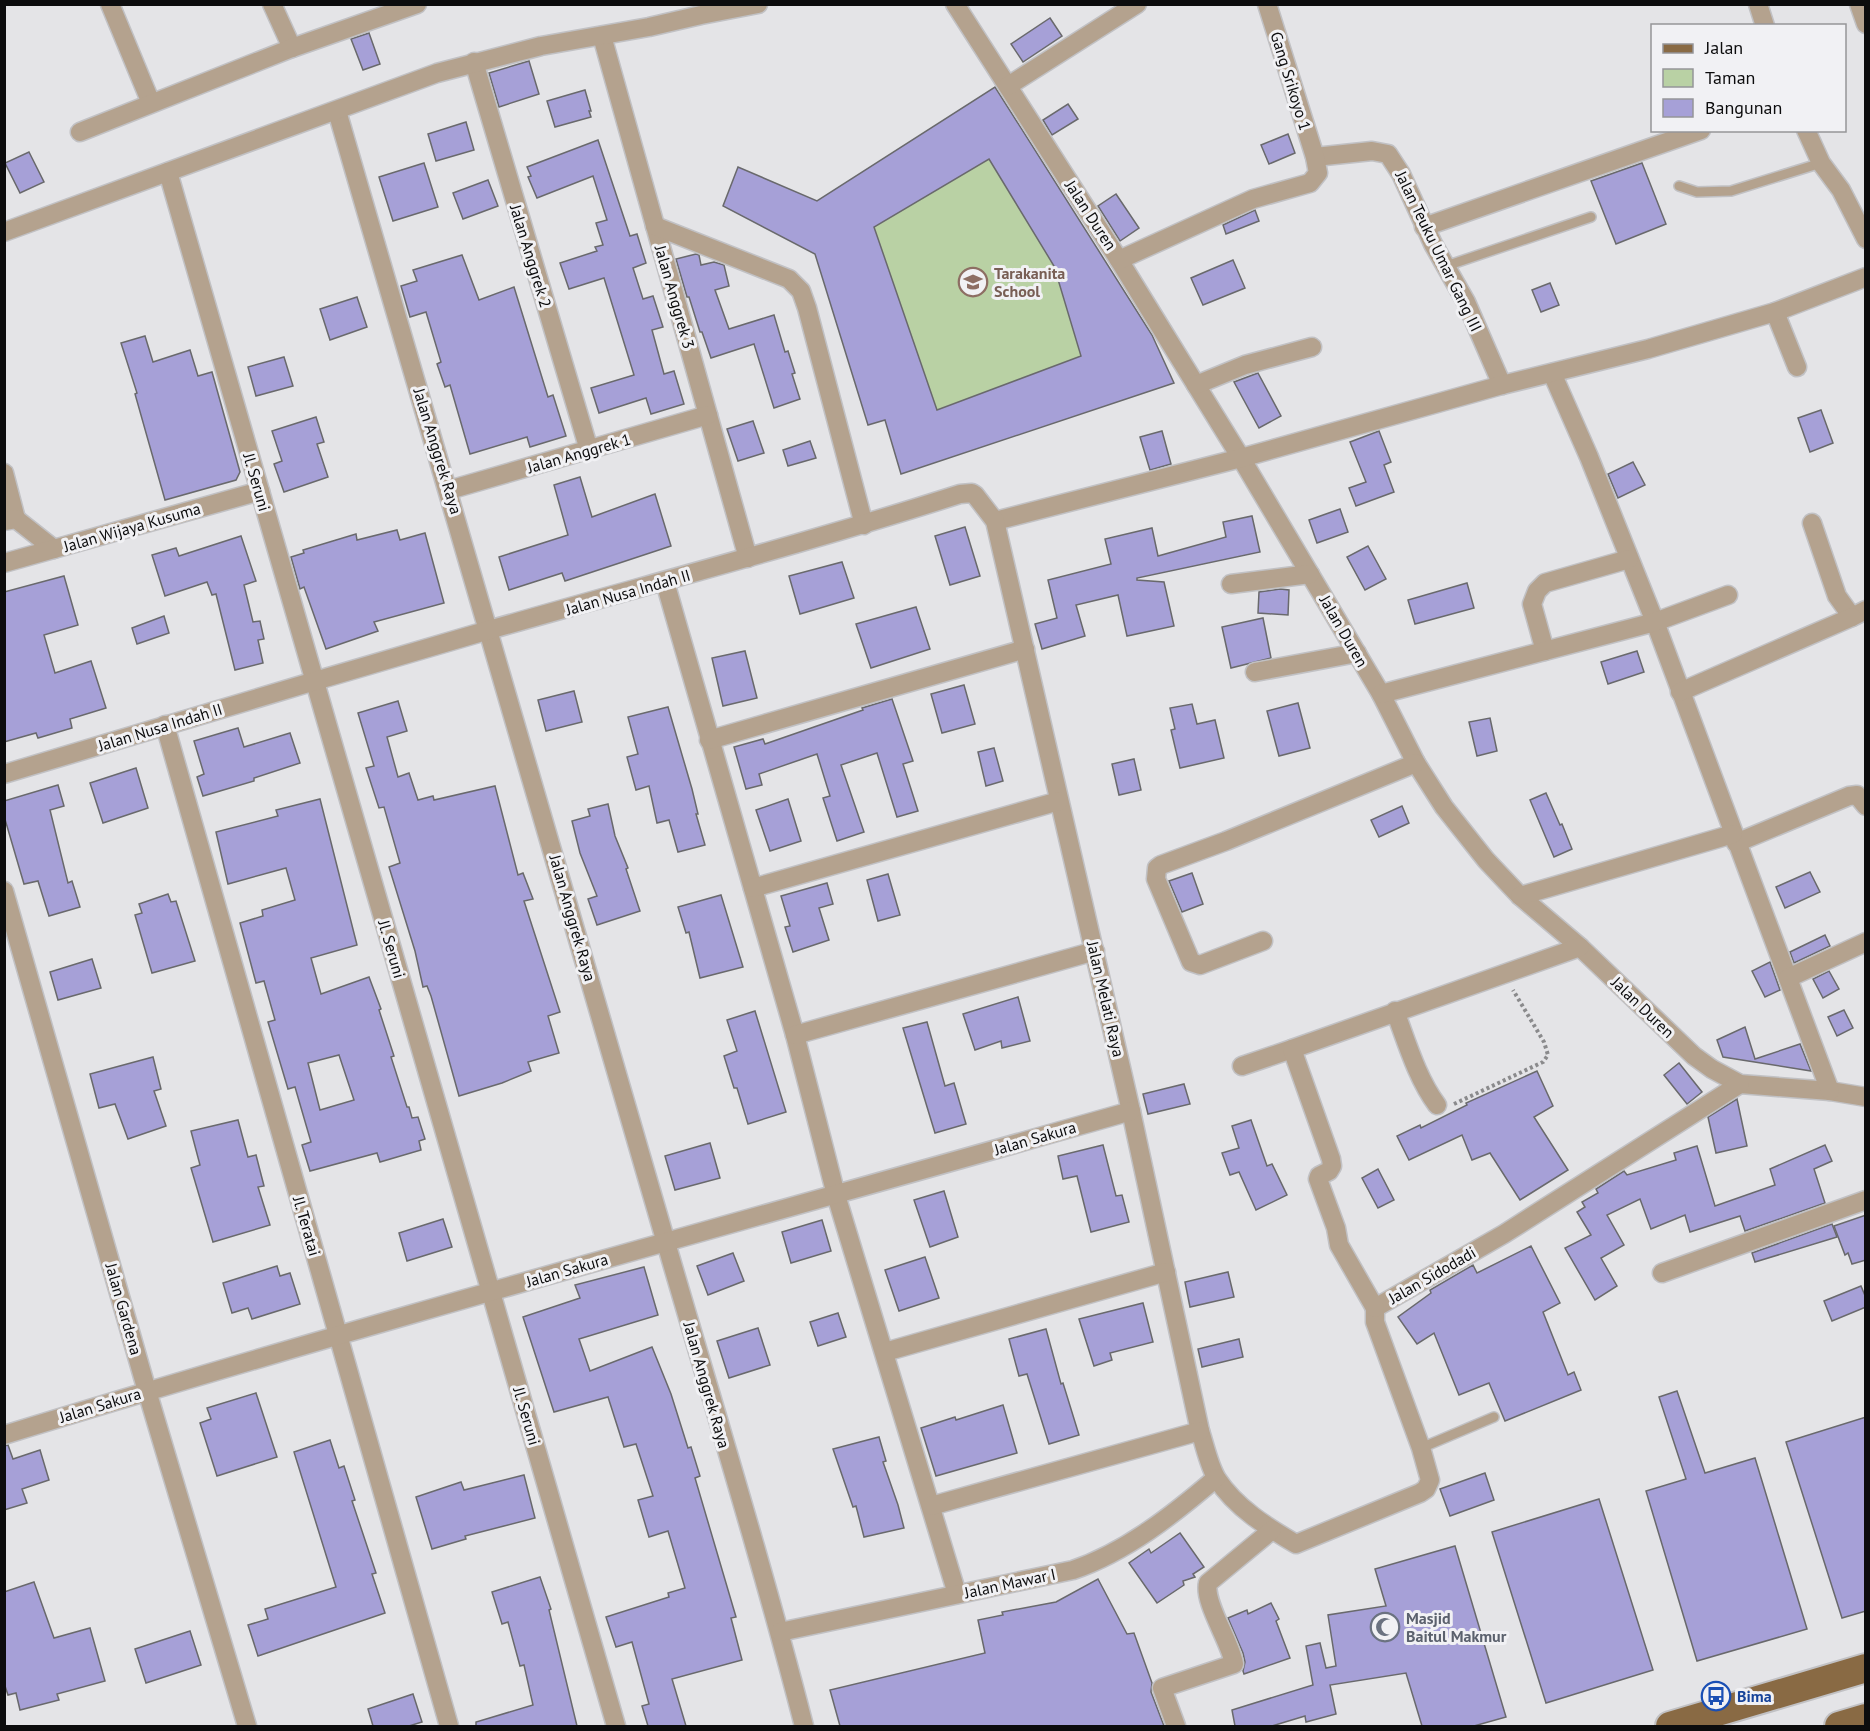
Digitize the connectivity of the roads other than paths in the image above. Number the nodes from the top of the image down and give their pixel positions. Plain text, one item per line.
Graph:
1 (110, 4) edge
2 (272, 4) edge
3 (417, 4) edge
4 (758, 4) edge
5 (955, 4) edge
6 (1137, 4) edge
7 (1267, 4) edge
8 (1758, 4) edge
9 (1859, 4) edge
10 (1764, 24) edge
11 (1866, 24) edge
12 (602, 36) junction
13 (292, 48) junction
14 (474, 62) junction
15 (1008, 86) junction
16 (150, 103) junction
17 (337, 111) junction
18 (80, 132) dead end
19 (1695, 132) edge
20 (1807, 132) edge
21 (1315, 157) junction
22 (1821, 163) junction
23 (168, 172) junction
24 (1679, 186) dead end
25 (1590, 218) dead end
26 (655, 226) junction
27 (1424, 227) junction
28 (4, 232) edge
29 (1866, 239) edge
30 (1119, 260) junction
31 (1446, 266) junction
32 (1866, 277) edge
33 (1775, 312) junction
34 (1312, 348) dead end
35 (1797, 367) dead end
36 (1552, 373) junction
37 (1196, 385) junction
38 (1502, 385) junction
39 (708, 416) junction
40 (590, 450) junction
41 (1241, 458) junction
42 (4, 473) edge
43 (449, 490) junction
44 (260, 491) junction
45 (10, 520) edge
46 (995, 521) junction
47 (1812, 523) dead end
48 (864, 525) junction
49 (54, 549) junction
50 (748, 558) junction
51 (1629, 558) junction
52 (4, 563) edge
53 (1310, 574) junction
54 (665, 582) junction
55 (1231, 584) dead end
56 (1728, 595) dead end
57 (1859, 614) edge
58 (1655, 622) junction
59 (491, 630) junction
60 (1025, 649) junction
61 (1545, 651) junction
62 (1357, 653) junction
63 (1255, 672) dead end
64 (315, 681) junction
65 (1680, 692) junction
66 (1381, 694) junction
67 (165, 725) junction
68 (709, 740) junction
69 (1416, 763) junction
70 (4, 774) edge
71 (1059, 801) junction
72 (1866, 806) edge
73 (1734, 839) junction
74 (753, 888) junction
75 (4, 891) edge
76 (1520, 896) junction
77 (1263, 941) dead end
78 (1866, 942) edge
79 (1580, 947) junction
80 (1095, 951) junction
81 (1788, 978) junction
82 (1395, 1011) junction
83 (795, 1035) junction
84 (1292, 1049) junction
85 (1242, 1066) dead end
86 (1740, 1083) junction
87 (1830, 1091) junction
88 (1866, 1097) edge
89 (1437, 1105) road end
90 (1131, 1111) junction
91 (836, 1195) junction
92 (1866, 1200) edge
93 (665, 1241) junction
94 (1166, 1272) junction
95 (1662, 1273) dead end
96 (491, 1292) junction
97 (1374, 1308) junction
98 (338, 1335) junction
99 (885, 1352) junction
100 (147, 1391) junction
101 (1494, 1417) dead end
102 (1200, 1431) junction
103 (4, 1435) edge
104 (1421, 1448) junction
105 (1216, 1478) junction
106 (931, 1506) junction
107 (1272, 1530) junction
108 (957, 1594) junction
109 (780, 1632) junction
110 (1866, 1668) edge
111 (1866, 1718) edge
112 (247, 1726) edge
113 (449, 1726) edge
114 (616, 1726) edge
115 (804, 1726) edge
116 (1176, 1726) edge
117 (1670, 1726) edge
118 (1839, 1726) edge

1 - 16 street
2 - 13 street
3 - 13 street
4 - 12 street
5 - 15 street, Jalan Duren
6 - 15 street
7 - 21 street, Gang Srikoyo 1
8 - 10 street
9 - 11 street
12 - 14 street
12 - 26 street, Jalan Anggrek 3
13 - 16 street
14 - 17 street
14 - 40 street, Jalan Anggrek 2
15 - 30 street, Jalan Duren
16 - 18 street
17 - 23 street
17 - 43 street, Jalan Anggrek Raya
19 - 27 street
20 - 22 street
21 - 27 street, Jalan Teuku Umar Gang III
21 - 30 street
22 - 24 lane
22 - 29 street
23 - 28 street
23 - 44 street, Jl. Seruni
25 - 31 lane
26 - 39 street, Jalan Anggrek 3
26 - 48 street
27 - 31 street, Jalan Teuku Umar Gang III
30 - 37 street, Jalan Duren
31 - 38 street, Jalan Teuku Umar Gang III
32 - 33 street
33 - 35 street
33 - 36 street
34 - 37 street
36 - 38 street
36 - 51 street
37 - 41 street, Jalan Duren
38 - 41 street
39 - 40 street, Jalan Anggrek 1
39 - 50 street, Jalan Anggrek 3
40 - 43 street, Jalan Anggrek 1
41 - 46 street
41 - 53 street, Jalan Duren
42 - 45 street
43 - 59 street, Jalan Anggrek Raya
44 - 49 street, Jalan Wijaya Kusuma
44 - 64 street, Jl. Seruni
45 - 49 street
46 - 48 street, Jalan Nusa Indah II
46 - 60 street, Jalan Melati Raya
47 - 57 street
48 - 50 street, Jalan Nusa Indah II
49 - 52 street, Jalan Wijaya Kusuma
50 - 54 street, Jalan Nusa Indah II
51 - 58 street
51 - 61 street
53 - 55 street
53 - 62 street, Jalan Duren
54 - 59 street, Jalan Nusa Indah II
54 - 68 street
56 - 58 street
57 - 65 street
58 - 61 street
58 - 65 street
59 - 64 street, Jalan Nusa Indah II
59 - 93 street, Jalan Anggrek Raya
60 - 68 street
60 - 71 street, Jalan Melati Raya
61 - 66 street
62 - 63 street
62 - 66 street, Jalan Duren
64 - 67 street, Jalan Nusa Indah II
64 - 96 street, Jl. Seruni
65 - 73 street
66 - 69 street, Jalan Duren
67 - 70 street, Jalan Nusa Indah II
67 - 98 street, Jl. Teratai
68 - 74 street
69 - 76 street, Jalan Duren
69 - 77 street
71 - 74 street
71 - 80 street, Jalan Melati Raya
72 - 73 street
73 - 76 street
73 - 81 street
74 - 83 street
75 - 100 street, Jalan Gardena
76 - 79 street, Jalan Duren
78 - 81 street
79 - 82 street
79 - 86 street, Jalan Duren
80 - 83 street
80 - 90 street, Jalan Melati Raya
81 - 87 street
82 - 84 street
82 - 89 street
83 - 91 street
84 - 85 street
84 - 97 street
86 - 87 street, Jalan Duren
86 - 97 street, Jalan Sidodadi
87 - 88 street, Jalan Duren
90 - 91 street, Jalan Sakura
90 - 94 street, Jalan Melati Raya
91 - 93 street, Jalan Sakura
91 - 99 street
92 - 95 street
93 - 96 street, Jalan Sakura
93 - 109 street, Jalan Anggrek Raya
94 - 99 street
94 - 102 street, Jalan Melati Raya
96 - 98 street, Jalan Sakura
96 - 114 street, Jl. Seruni
97 - 104 street, Jalan Sidodadi
98 - 100 street, Jalan Sakura
98 - 113 street, Jl. Teratai
99 - 106 street
100 - 103 street, Jalan Sakura
100 - 112 street, Jalan Gardena
101 - 104 lane
102 - 105 street, Jalan Melati Raya
102 - 106 street
104 - 107 street, Jalan Sidodadi
105 - 107 street
105 - 108 street, Jalan Mawar I
106 - 108 street
107 - 116 street
108 - 109 street, Jalan Mawar I
109 - 115 street, Jalan Anggrek Raya
110 - 117 main road
111 - 118 main road

